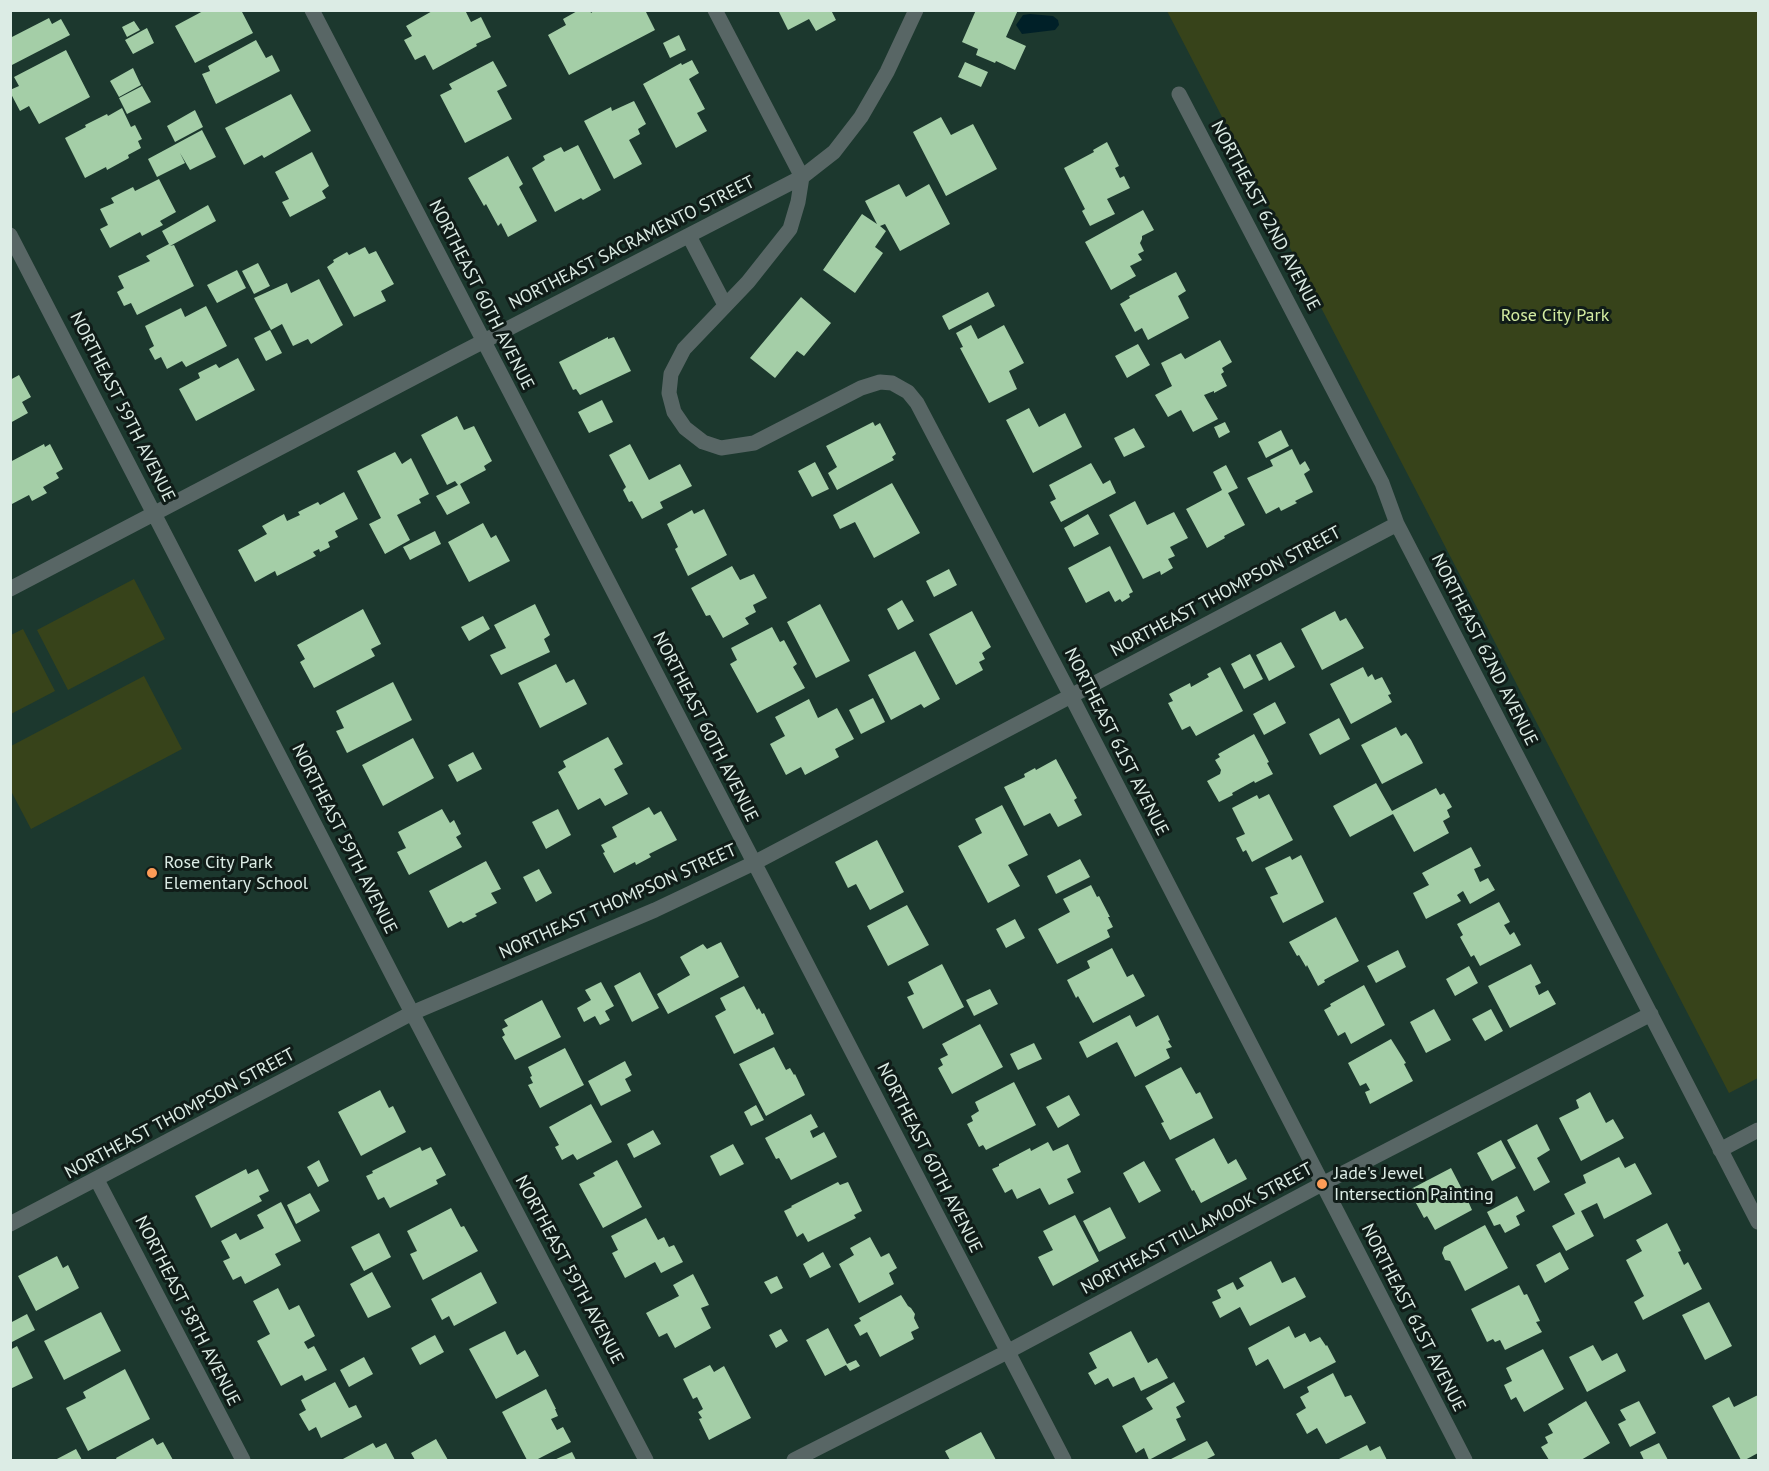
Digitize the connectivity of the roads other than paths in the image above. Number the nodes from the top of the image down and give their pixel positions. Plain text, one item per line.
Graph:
1 (312, 10) edge
2 (715, 10) edge
3 (916, 10) edge
4 (1179, 94) dead end
5 (802, 177) junction
6 (10, 235) edge
7 (689, 236) junction
8 (725, 305) junction
9 (483, 342) junction
10 (155, 514) junction
11 (1397, 524) junction
12 (10, 589) edge
13 (1071, 696) junction
14 (754, 863) junction
15 (412, 1013) junction
16 (1651, 1014) junction
17 (1758, 1130) edge
18 (1720, 1150) junction
19 (97, 1180) junction
20 (1322, 1184) junction
21 (1758, 1222) edge
22 (10, 1224) edge
23 (1007, 1352) junction
24 (243, 1461) edge
25 (646, 1461) edge
26 (794, 1461) edge
27 (1064, 1461) edge
28 (1465, 1461) edge

1 - 9 street, NORTHEAST 60TH AVENUE
2 - 5 street
3 - 5 street, NORTHEAST SACRAMENTO STREET
4 - 11 street, NORTHEAST 62ND AVENUE
5 - 7 street, NORTHEAST SACRAMENTO STREET
5 - 8 street, NORTHEAST 61ST AVENUE
6 - 10 street, NORTHEAST 59TH AVENUE
7 - 8 street
7 - 9 street, NORTHEAST SACRAMENTO STREET
8 - 13 street, NORTHEAST 61ST AVENUE
9 - 10 street, NORTHEAST SACRAMENTO STREET
9 - 14 street, NORTHEAST 60TH AVENUE
10 - 12 street, NORTHEAST SACRAMENTO STREET
10 - 15 street, NORTHEAST 59TH AVENUE
11 - 13 street, NORTHEAST THOMPSON STREET
11 - 16 street, NORTHEAST 62ND AVENUE
13 - 14 street, NORTHEAST THOMPSON STREET
13 - 20 street, NORTHEAST 61ST AVENUE
14 - 15 street, NORTHEAST THOMPSON STREET
14 - 23 street, NORTHEAST 60TH AVENUE
15 - 19 street, NORTHEAST THOMPSON STREET
15 - 25 street, NORTHEAST 59TH AVENUE
16 - 18 street, NORTHEAST 62ND AVENUE
16 - 20 street, NORTHEAST TILLAMOOK STREET
17 - 18 street
18 - 21 street, NORTHEAST 62ND AVENUE
19 - 22 street, NORTHEAST THOMPSON STREET
19 - 24 street, NORTHEAST 58TH AVENUE
20 - 23 street, NORTHEAST TILLAMOOK STREET
20 - 28 street, NORTHEAST 61ST AVENUE
23 - 26 street, NORTHEAST TILLAMOOK STREET
23 - 27 street, NORTHEAST 60TH AVENUE

